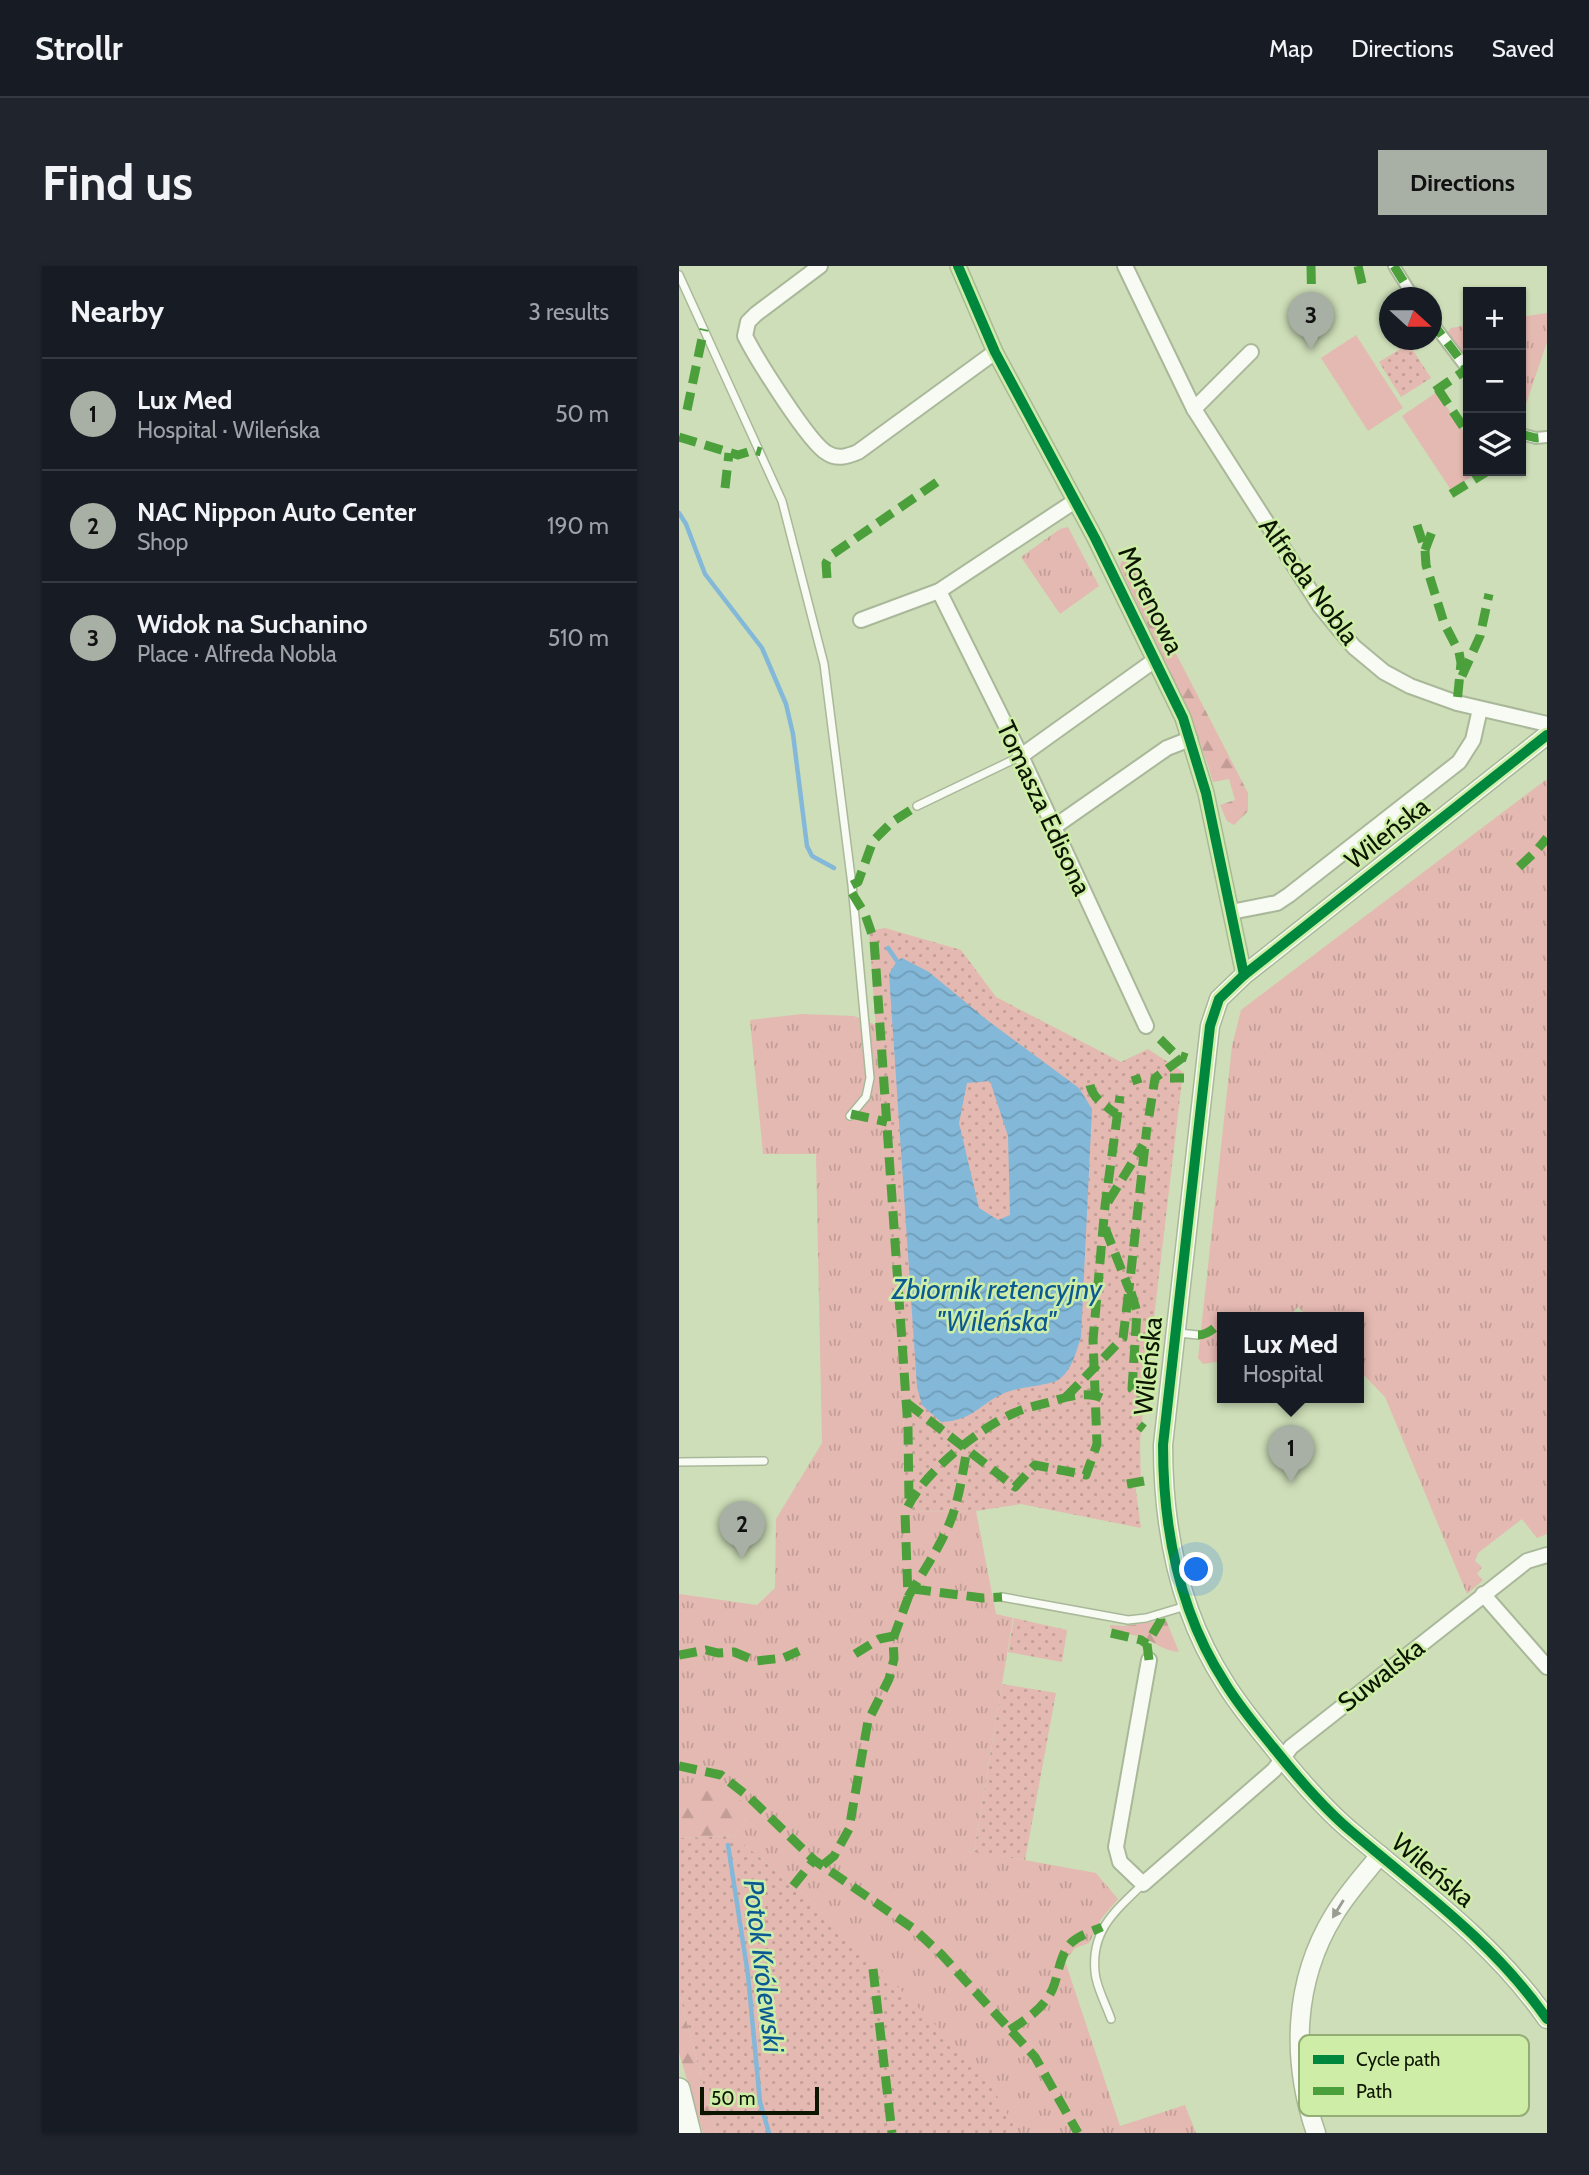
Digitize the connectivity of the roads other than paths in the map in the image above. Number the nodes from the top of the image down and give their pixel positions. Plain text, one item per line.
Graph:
1 (820, 266) edge
2 (958, 266) edge
3 (1125, 266) edge
4 (1394, 266) edge
5 (679, 275) edge
6 (1407, 287) edge
7 (1442, 336) edge
8 (995, 352) junction
9 (1251, 352) dead end
10 (1463, 363) edge
11 (1194, 409) junction
12 (1526, 435) edge
13 (1547, 438) edge
14 (1075, 501) junction
15 (939, 591) junction
16 (861, 620) dead end
17 (1155, 660) junction
18 (1480, 709) junction
19 (1547, 724) edge
20 (1547, 735) edge
21 (1190, 739) junction
22 (1021, 756) junction
23 (917, 806) dead end
24 (1054, 827) junction
25 (1231, 912) junction
26 (1244, 975) junction
27 (1146, 1026) dead end
28 (850, 1116) dead end
29 (1174, 1332) junction
30 (1198, 1335) dead end
31 (764, 1461) dead end
32 (679, 1462) edge
33 (1547, 1555) edge
34 (1483, 1594) junction
35 (1002, 1597) dead end
36 (1187, 1606) junction
37 (1149, 1660) dead end
38 (1547, 1667) edge
39 (1282, 1758) junction
40 (1380, 1855) junction
41 (1143, 1884) junction
42 (1111, 2018) dead end
43 (1547, 2020) edge
44 (1300, 2035) edge
45 (679, 2089) edge
46 (1311, 2116) edge
47 (690, 2133) edge
48 (1316, 2133) edge

1 - 8 street
2 - 8 street, Morenowa
3 - 11 street, Alfreda Nobla
4 - 6 street
5 - 28 lane
7 - 10 street
8 - 14 street, Morenowa
9 - 11 street
11 - 18 street, Alfreda Nobla
12 - 13 street
14 - 15 street
14 - 17 street, Morenowa
15 - 16 street
15 - 22 street, Tomasza Edisona
17 - 21 street, Morenowa
17 - 22 street
18 - 19 street, Alfreda Nobla
18 - 25 street, Wileńska
20 - 26 street, Wileńska
21 - 24 street
21 - 25 street, Morenowa
22 - 23 lane
22 - 24 street, Tomasza Edisona
24 - 27 street, Tomasza Edisona
25 - 26 street, Morenowa
26 - 29 street, Wileńska
29 - 30 lane
29 - 36 street, Wileńska
31 - 32 lane
33 - 34 street, Suwalska
34 - 38 street
34 - 39 street, Suwalska
35 - 36 lane
36 - 39 street, Wileńska
37 - 41 street
39 - 40 street, Wileńska
39 - 41 street, Suwalska
40 - 43 street, Wileńska
40 -> 44 street
41 - 42 lane
45 - 47 main road
46 -> 48 street

